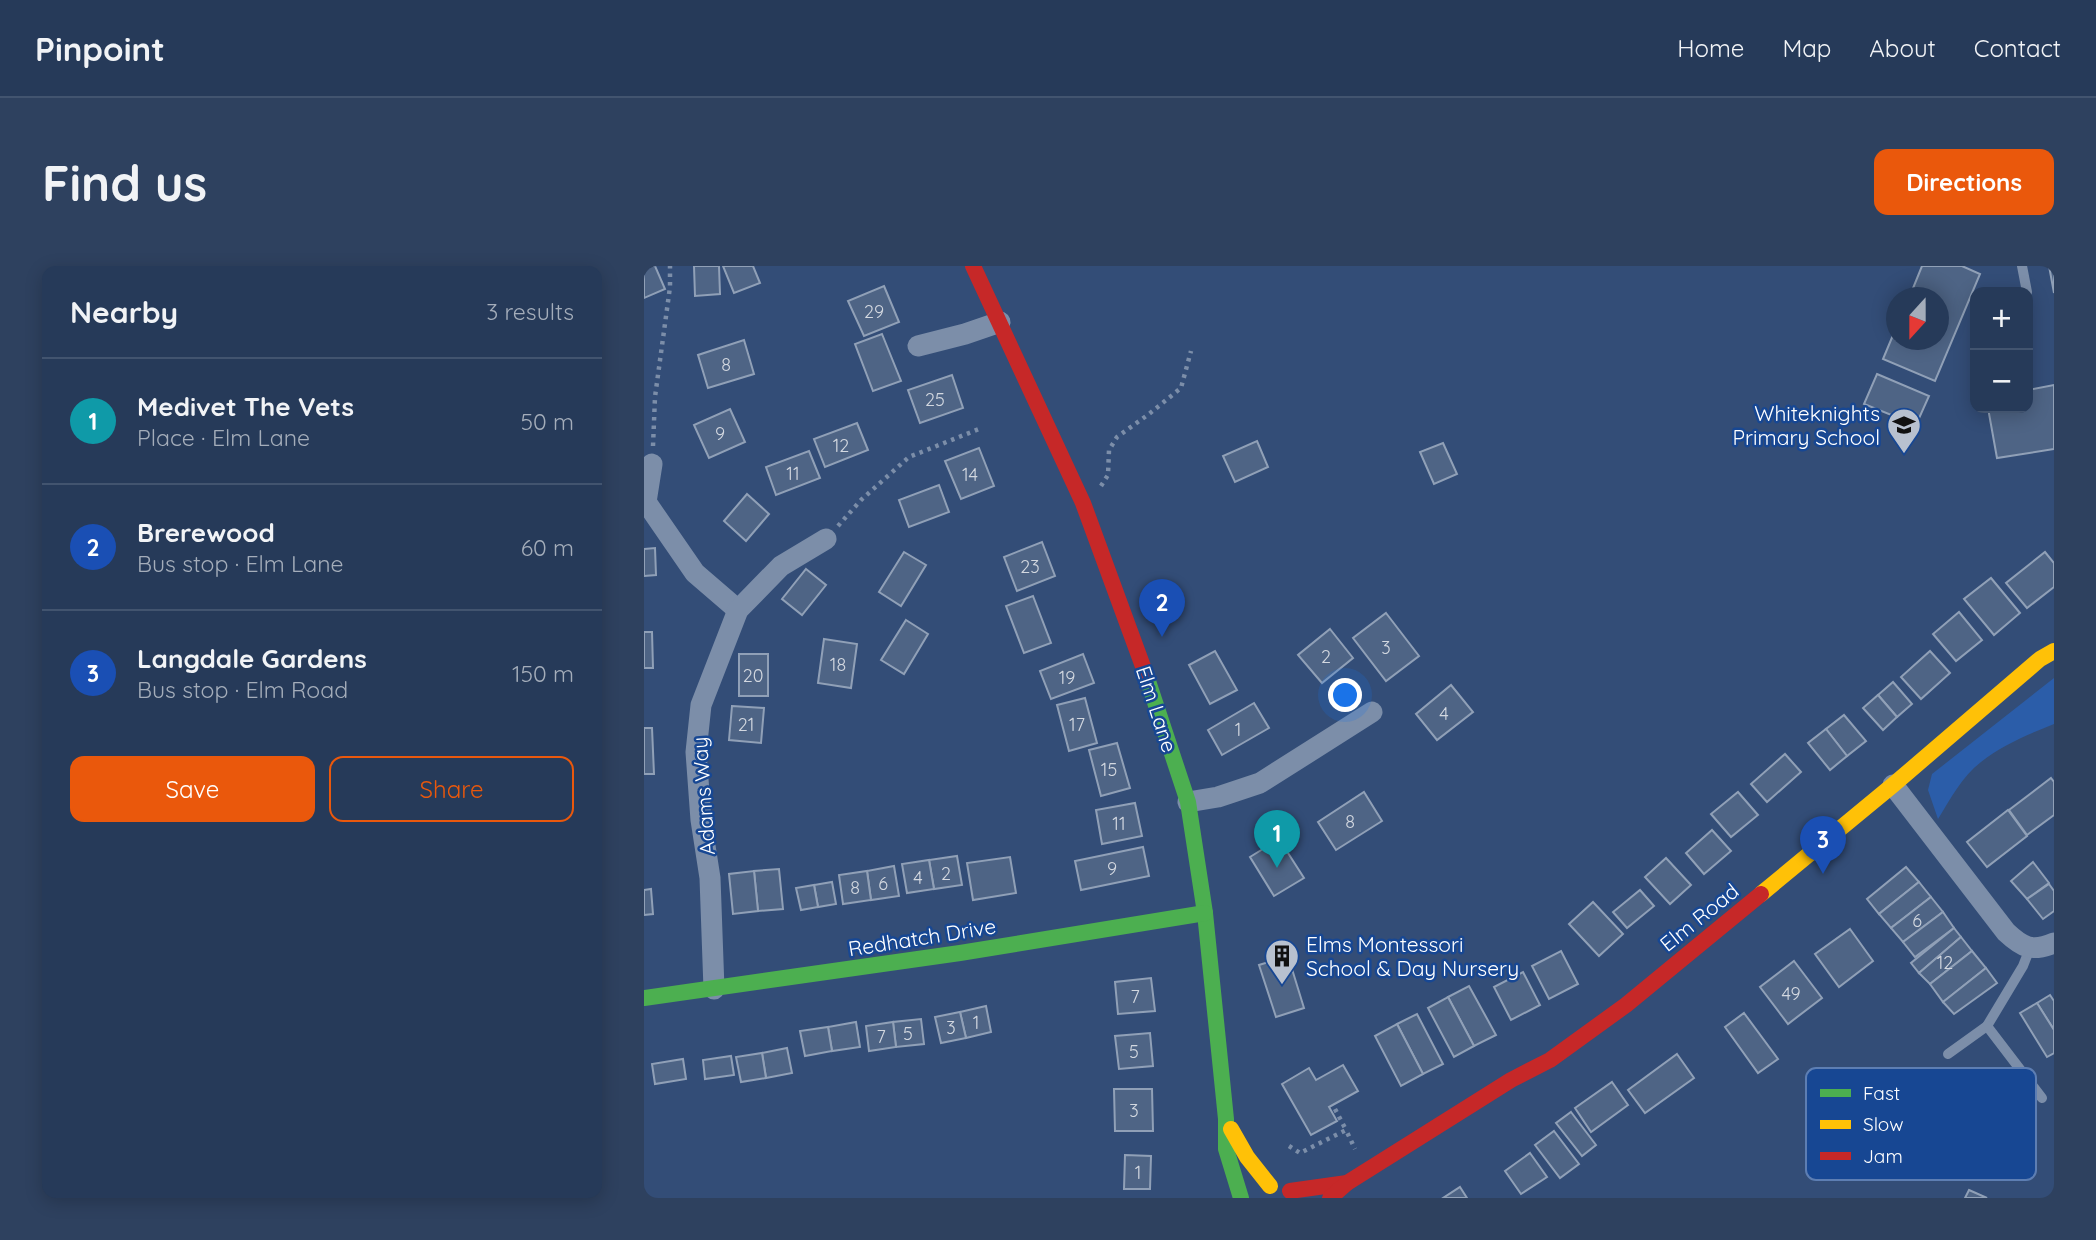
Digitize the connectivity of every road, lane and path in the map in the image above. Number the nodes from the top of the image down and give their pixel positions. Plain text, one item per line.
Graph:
1 (670, 266) edge
2 (973, 266) edge
3 (2022, 266) edge
4 (2026, 287) edge
5 (1000, 322) junction
6 (918, 346) dead end
7 (1191, 351) dead end
8 (979, 429) dead end
9 (1109, 450) dead end
10 (652, 464) joint
11 (826, 539) joint
12 (738, 610) junction
13 (2054, 650) edge
14 (1372, 712) dead end
15 (1893, 785) junction
16 (1188, 802) junction
17 (1205, 913) junction
18 (2054, 943) edge
19 (2030, 948) junction
20 (715, 989) junction
21 (644, 998) edge
22 (1987, 1026) junction
23 (1948, 1054) dead end
24 (2019, 1068) edge
25 (2036, 1090) edge
26 (2042, 1098) dead end
27 (1335, 1109) dead end
28 (1226, 1119) junction
29 (1346, 1129) junction
30 (1289, 1146) dead end
31 (1360, 1158) dead end
32 (1347, 1183) junction
33 (1270, 1186) junction
34 (1293, 1195) edge
35 (1241, 1198) edge
36 (1247, 1198) edge
37 (1330, 1198) edge

1 - 10 path
2 - 5 street, Elm Lane
3 - 4 lane
5 - 6 street
5 - 16 street, Elm Lane
7 - 9 path
8 - 11 path
10 - 12 street
11 - 12 street, Adams Way
12 - 20 street, Adams Way
13 - 15 street, Elm Road
14 - 16 street
15 - 19 street
15 - 32 street, Elm Road
16 - 17 street, Elm Lane
17 - 20 street, Redhatch Drive
17 - 28 street, Elm Lane
18 - 19 street
19 - 22 lane
20 - 21 street, Redhatch Drive
22 - 23 lane
22 - 24 lane
25 - 26 lane
27 - 29 path
28 - 33 street, Elm Lane
28 - 35 street, Elm Lane
29 - 30 path
29 - 31 path
32 - 34 street, Elm Road
32 - 37 street, Elm Road
33 - 34 street
33 - 36 street

